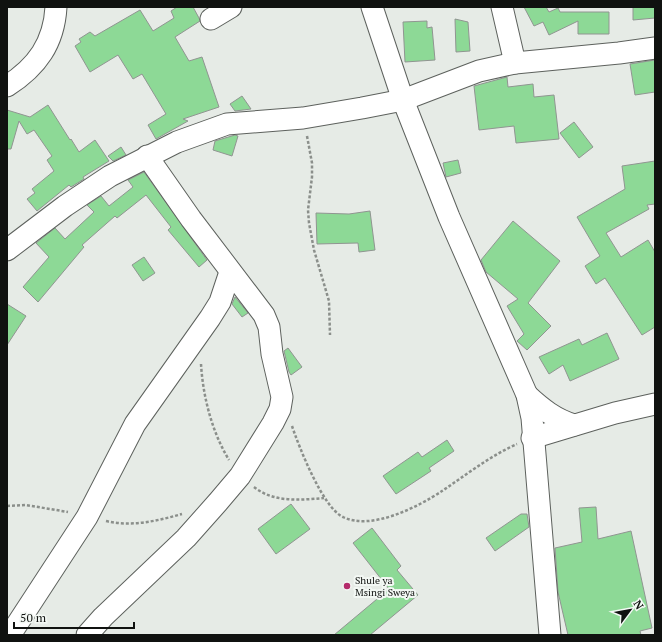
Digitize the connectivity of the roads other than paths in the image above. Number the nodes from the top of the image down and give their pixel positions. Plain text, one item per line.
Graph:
1 (56, 7) edge
2 (231, 7) edge
3 (372, 7) edge
4 (502, 7) edge
5 (211, 19) dead end
6 (655, 48) edge
7 (515, 63) junction
8 (7, 86) edge
9 (403, 100) junction
10 (147, 156) junction
11 (7, 250) edge
12 (230, 272) junction
13 (527, 395) junction
14 (655, 404) edge
15 (574, 425) junction
16 (532, 438) junction
17 (10, 635) edge
18 (87, 635) edge
19 (550, 635) edge

1 - 8 street
2 - 5 street
3 - 9 street
4 - 7 street
6 - 7 street
7 - 9 street
9 - 10 street
9 - 13 street
10 - 11 street
10 - 12 street
12 - 17 street
12 - 18 street
13 - 15 street
13 - 16 street
14 - 15 street
15 - 16 street
16 - 19 street

